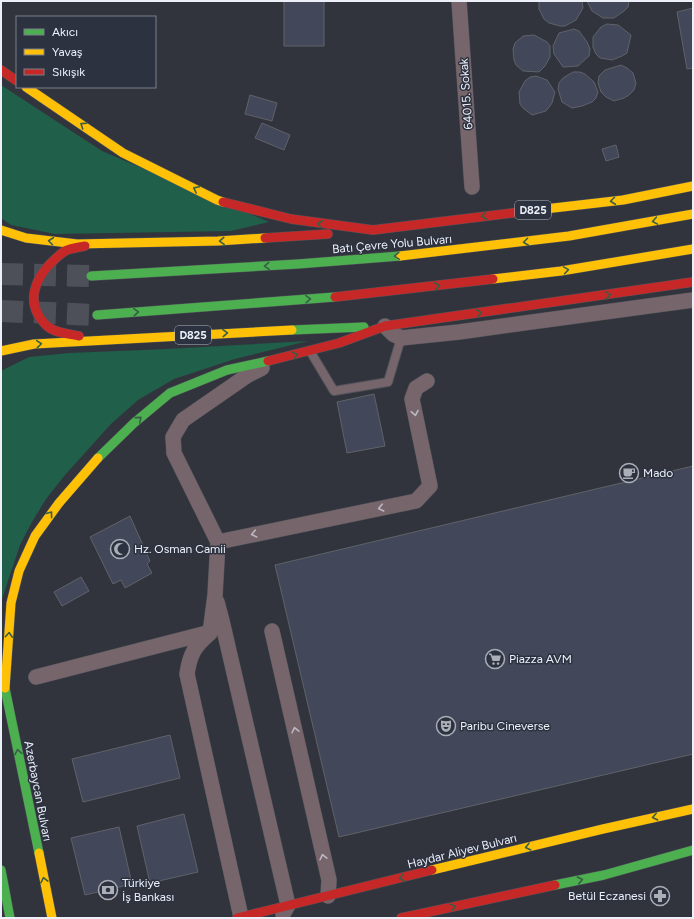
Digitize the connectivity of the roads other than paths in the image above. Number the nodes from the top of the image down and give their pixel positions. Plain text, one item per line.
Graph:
1 (459, 1) edge
2 (1, 70) edge
3 (16, 80) edge
4 (27, 88) edge
5 (693, 186) edge
6 (472, 187) dead end
7 (693, 214) edge
8 (1, 230) edge
9 (373, 230) junction
10 (96, 243) junction
11 (693, 249) edge
12 (91, 276) tunnel mouth
13 (693, 282) edge
14 (693, 300) edge
15 (97, 314) tunnel mouth
16 (385, 326) junction
17 (401, 338) junction
18 (95, 340) junction
19 (1, 351) edge
20 (310, 351) junction
21 (281, 358) junction
22 (427, 381) dead end
23 (218, 542) junction
24 (215, 595) junction
25 (272, 631) dead end
26 (210, 633) junction
27 (1, 669) edge
28 (36, 677) dead end
29 (5, 688) junction
30 (693, 809) edge
31 (693, 850) edge
32 (1, 870) edge
33 (328, 896) junction
34 (288, 905) junction
35 (10, 918) edge
36 (52, 918) edge
37 (239, 918) edge
38 (280, 918) edge
39 (401, 918) edge

1 - 6 street, 64015. Sokak
2 - 3 main road
9 -> 4 main road, D825
5 -> 9 main road, D825
7 -> 12 main road, Batı Çevre Yolu Bulvarı
10 -> 8 main road, Batı Çevre Yolu Bulvarı / D825
9 -> 10 main road, Batı Çevre Yolu Bulvarı / D825
10 - 18 main road
15 -> 11 main road
16 -> 13 main road, D825
14 - 17 street
16 - 17 street
18 -> 16 main road, D825
16 - 20 main road
17 - 20 lane
19 -> 18 main road, D825
21 -> 20 main road
21 - 23 street
29 -> 21 main road
22 -> 23 street
23 - 24 street
24 - 26 street
24 - 34 street
33 -> 25 street
26 - 28 street
26 - 37 street
27 - 29 main road, Azerbaycan Bulvarı
36 -> 29 main road, Azerbaycan Bulvarı
30 -> 33 main road, Haydar Aliyev Bulvarı
39 -> 31 main road
32 - 35 main road
33 - 34 main road, Haydar Aliyev Bulvarı
34 - 37 main road, Haydar Aliyev Bulvarı
34 - 38 street

